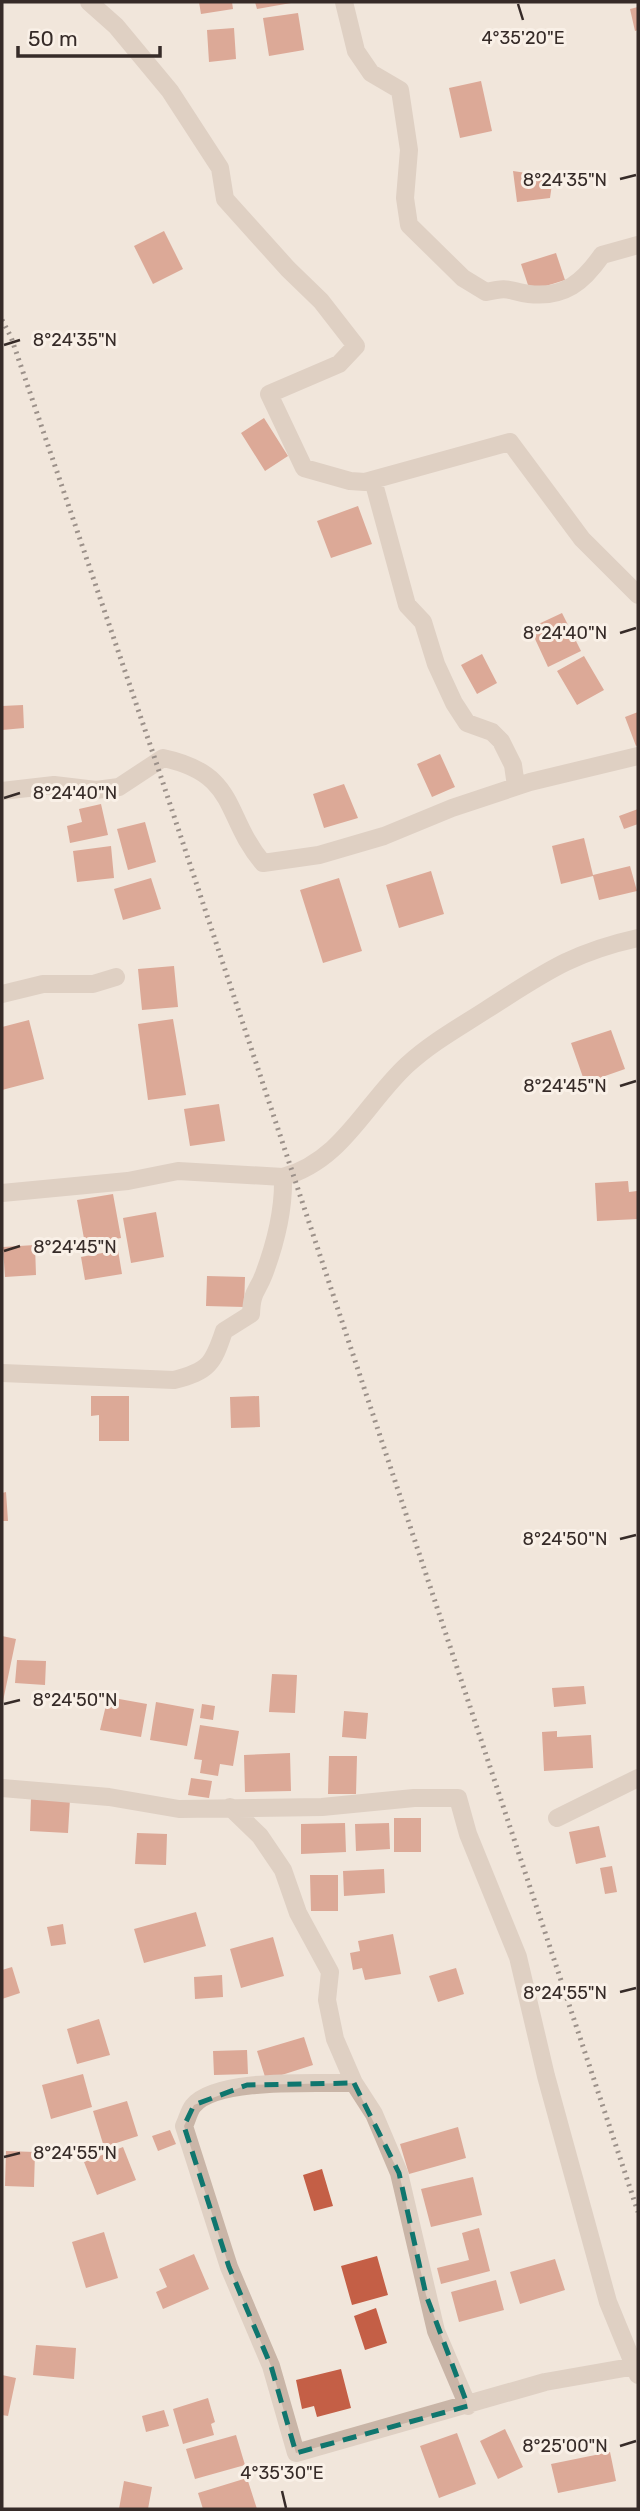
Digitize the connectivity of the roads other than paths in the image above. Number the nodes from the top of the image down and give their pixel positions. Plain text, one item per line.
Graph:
1 (89, 2) edge
2 (344, 2) edge
3 (638, 246) edge
4 (373, 480) junction
5 (638, 594) edge
6 (638, 755) edge
7 (516, 786) junction
8 (2, 792) edge
9 (638, 938) edge
10 (116, 977) dead end
11 (2, 994) edge
12 (283, 1177) junction
13 (2, 1193) edge
14 (2, 1373) edge
15 (638, 1778) edge
16 (2, 1788) edge
17 (230, 1807) junction
18 (557, 1818) dead end
19 (354, 2083) junction
20 (637, 2371) edge
21 (468, 2406) junction

1 - 4 street
2 - 3 street
4 - 5 street
4 - 7 street
6 - 7 street
7 - 8 street
9 - 12 street
10 - 11 street
12 - 13 street
12 - 14 street
15 - 18 street
16 - 17 street
17 - 19 street
17 - 20 street
19 - 21 street
19 - 21 street
20 - 21 street

